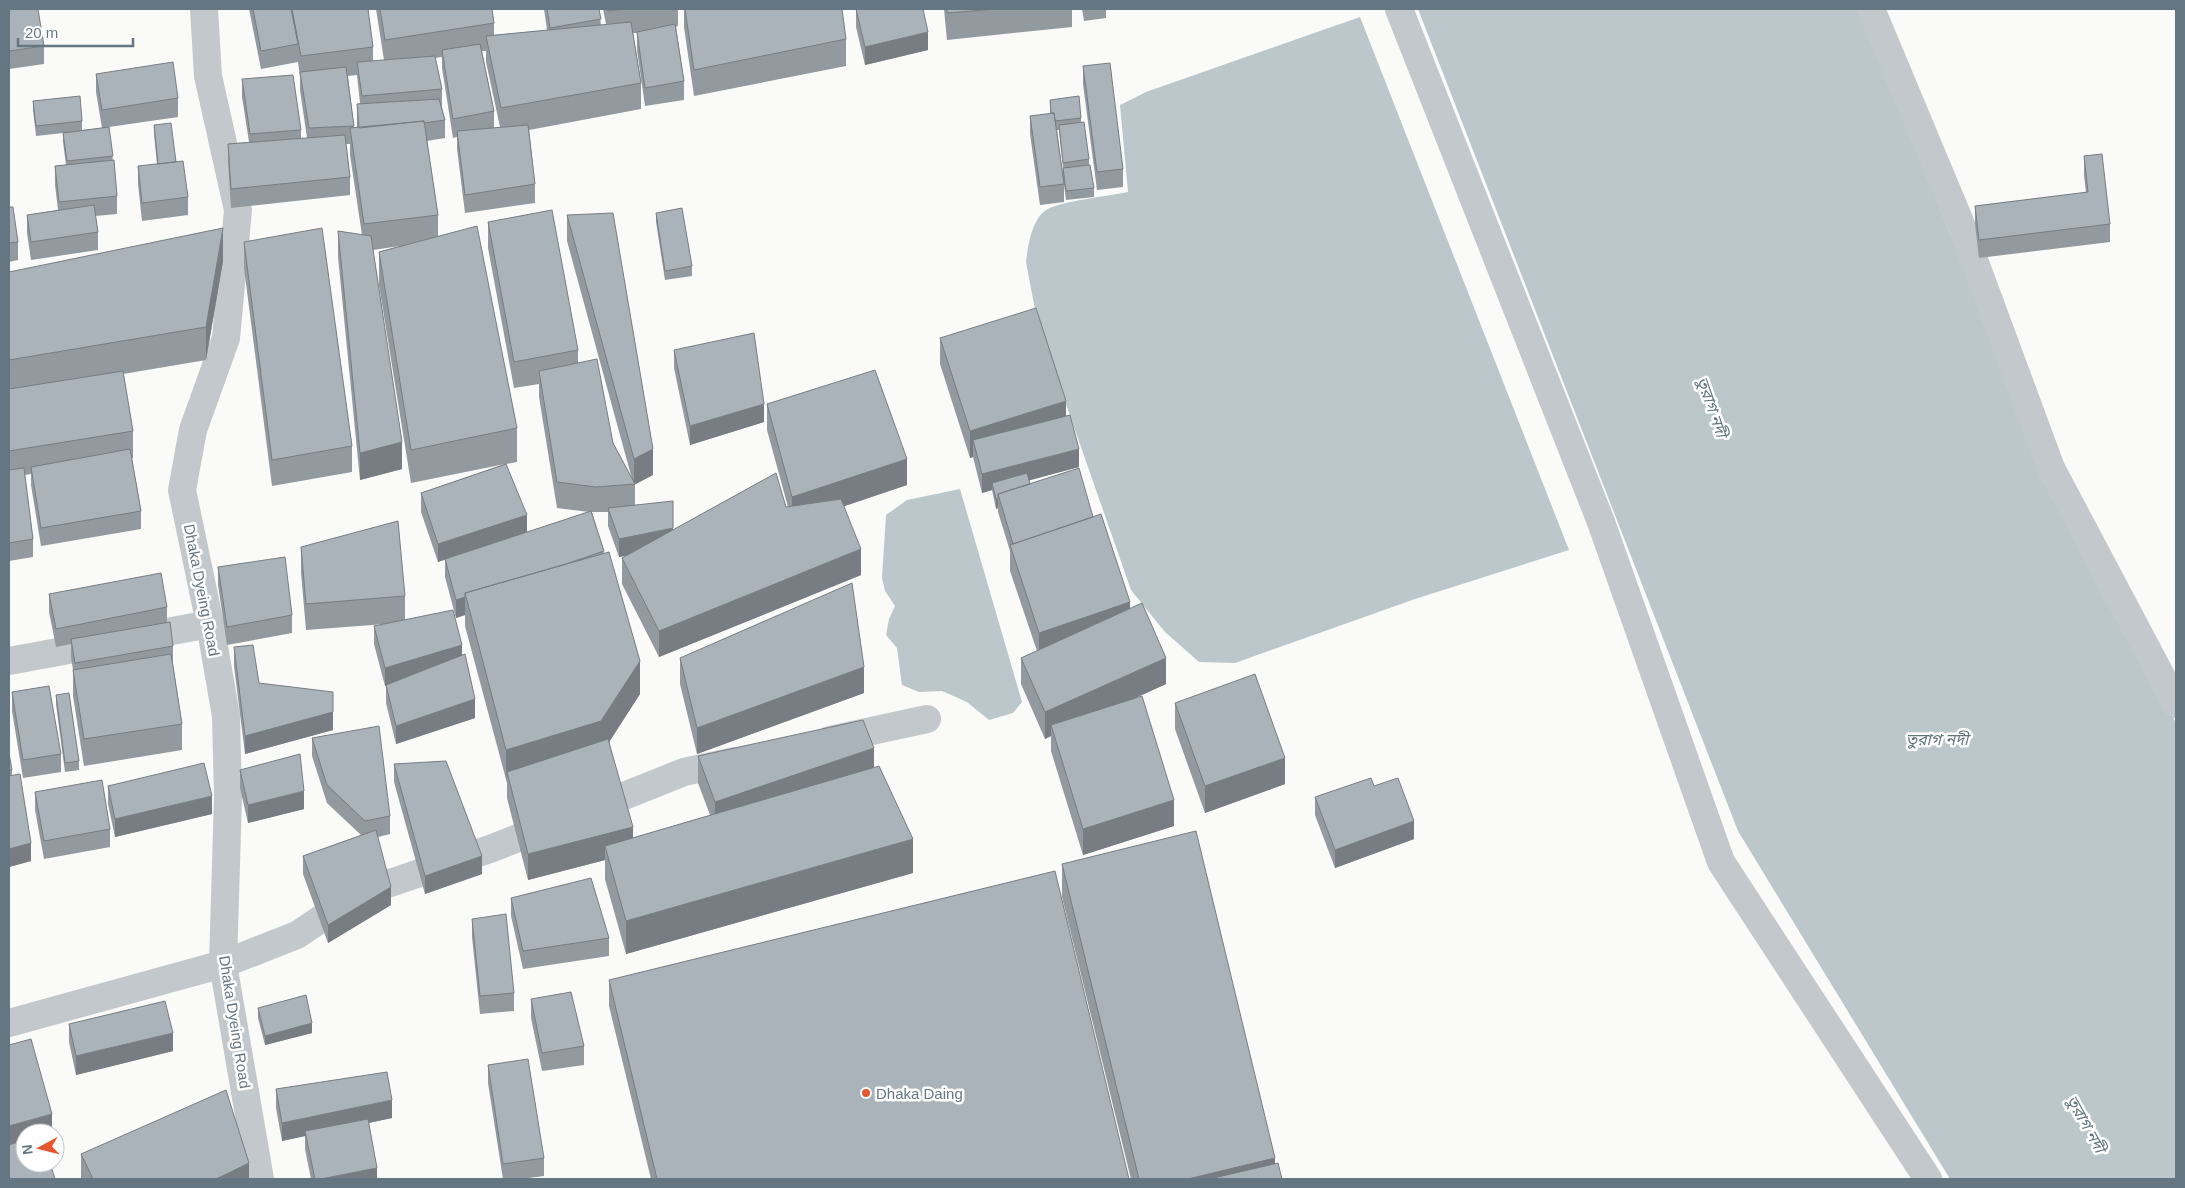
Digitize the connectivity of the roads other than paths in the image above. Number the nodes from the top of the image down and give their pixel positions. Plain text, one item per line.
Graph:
1 (204, 9) edge
2 (1399, 9) edge
3 (1871, 9) edge
4 (234, 251) junction
5 (205, 255) edge
6 (210, 624) junction
7 (9, 661) edge
8 (2176, 704) edge
9 (926, 719) dead end
10 (810, 744) edge
11 (762, 755) edge
12 (223, 964) junction
13 (9, 1023) edge
14 (260, 1179) edge
15 (1928, 1179) edge

1 - 4 street, Dhaka Dyeing Road
2 - 15 street
3 - 8 street
4 - 5 street
4 - 6 street, Dhaka Dyeing Road
6 - 7 street
6 - 12 street, Dhaka Dyeing Road
9 - 10 street
11 - 12 street
12 - 13 street
12 - 14 street, Dhaka Dyeing Road

